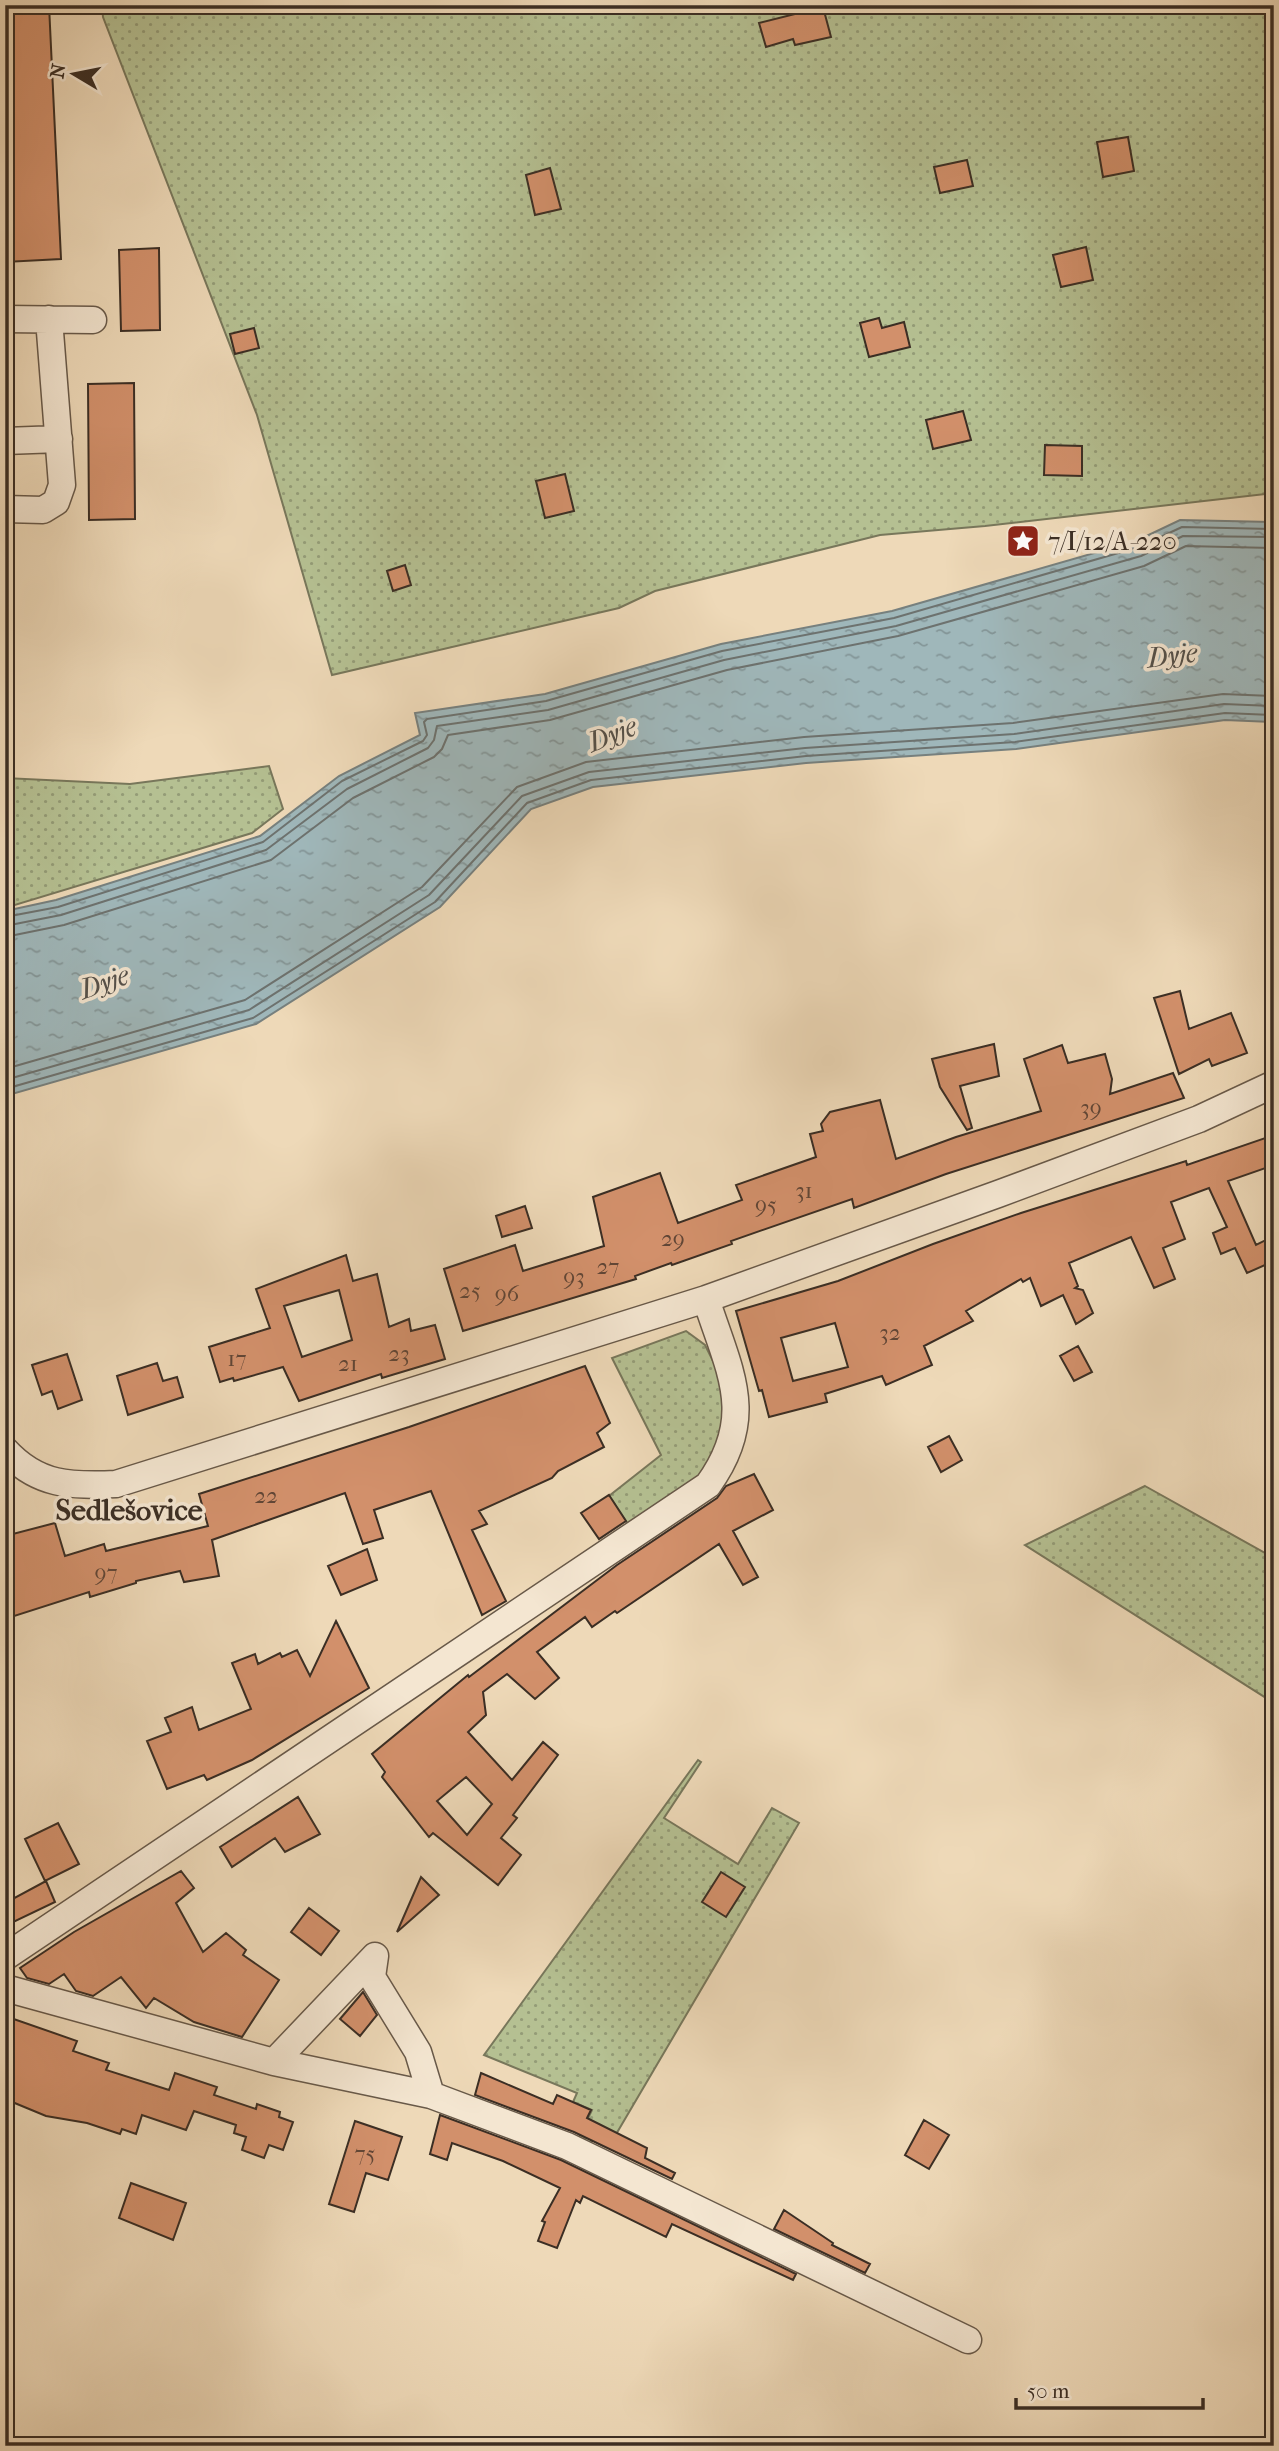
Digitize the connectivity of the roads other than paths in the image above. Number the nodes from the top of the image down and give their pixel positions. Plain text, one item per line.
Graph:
1 (5, 319) edge
2 (49, 319) junction
3 (93, 320) dead end
4 (59, 439) junction
5 (5, 440) edge
6 (5, 509) edge
7 (1274, 1084) edge
8 (706, 1298) junction
9 (10, 1465) edge
10 (5, 1957) edge
11 (5, 1988) edge
12 (274, 2062) junction
13 (431, 2095) junction
14 (968, 2340) dead end

1 - 2 street
2 - 3 street
2 - 4 street
4 - 5 street
4 - 6 street
7 - 8 street
8 - 9 street
8 - 10 street
11 - 12 street
12 - 13 street
12 - 13 street
13 - 14 street

